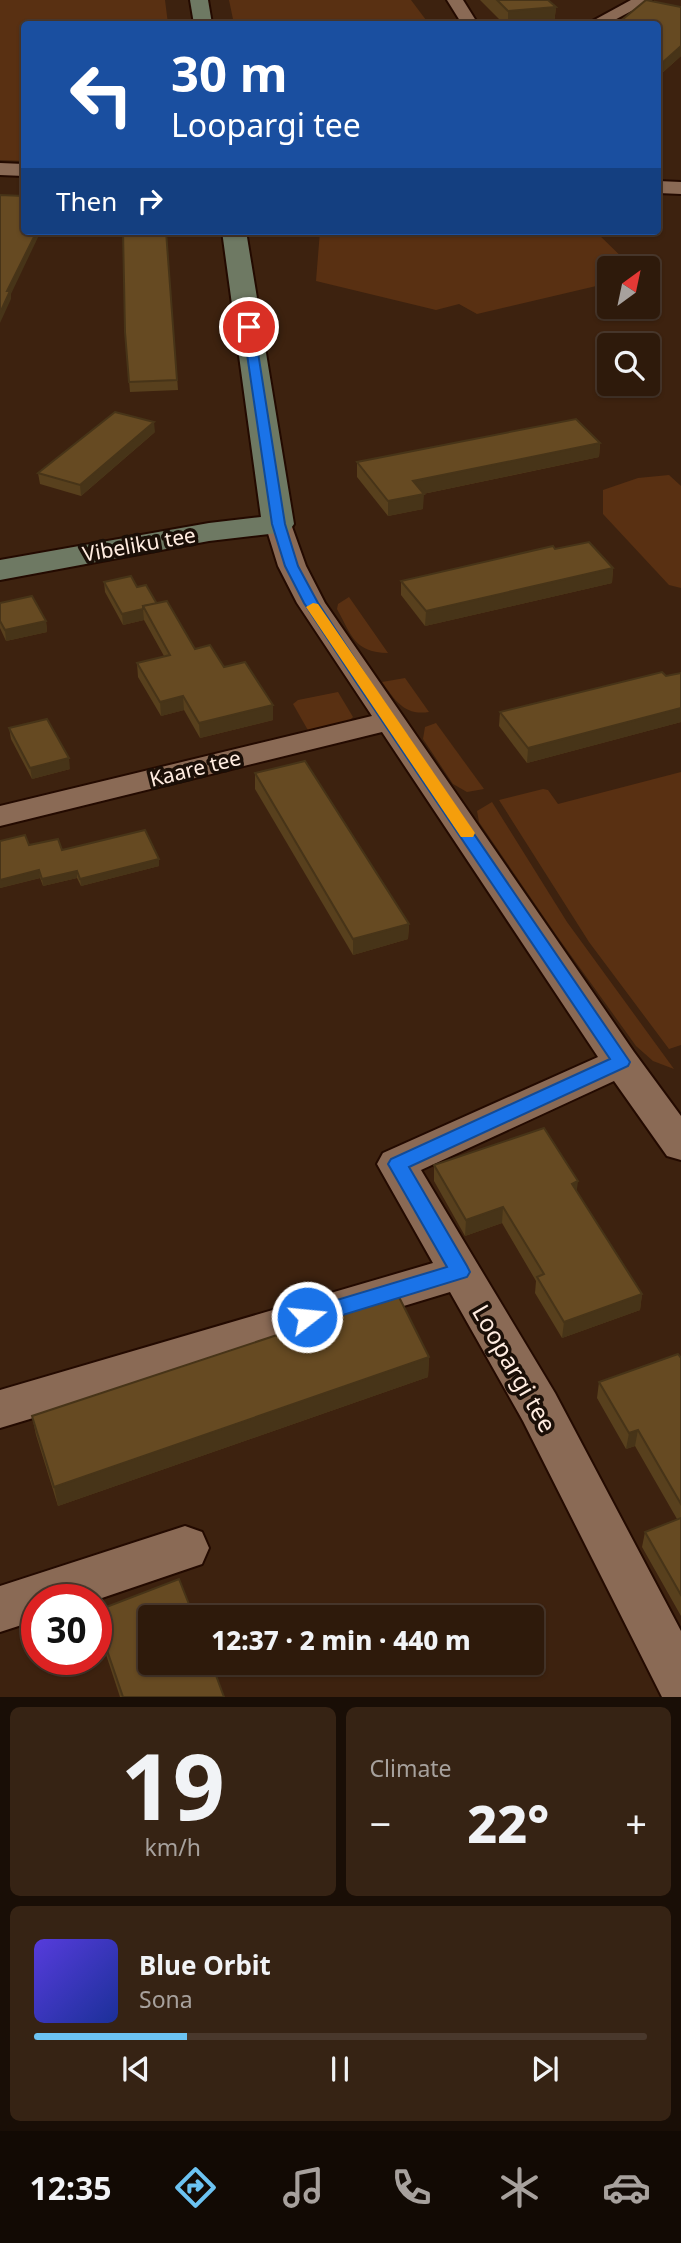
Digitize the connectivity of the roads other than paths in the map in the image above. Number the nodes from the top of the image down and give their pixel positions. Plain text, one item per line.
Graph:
1 (199, 0) edge
2 (455, 0) edge
3 (644, 0) edge
4 (202, 21) edge
5 (468, 21) edge
6 (601, 21) edge
7 (0, 169) edge
8 (21, 170) edge
9 (661, 187) edge
10 (681, 188) edge
11 (235, 235) edge
12 (278, 524) junction
13 (0, 570) edge
14 (389, 721) junction
15 (0, 816) edge
16 (621, 1062) junction
17 (681, 1145) edge
18 (460, 1272) junction
19 (0, 1409) edge
20 (185, 1548) dead end
21 (0, 1609) edge
22 (681, 1682) edge

1 - 4 street
2 - 5 street
3 - 6 street
7 - 8 street
9 - 10 street
11 - 12 street
12 - 13 street, Vibeliku tee
12 - 14 street
14 - 15 street, Kaare tee
14 - 16 street
16 - 17 street
16 - 18 street, Loopargi tee
18 - 19 street
18 - 22 street, Loopargi tee
20 - 21 street

